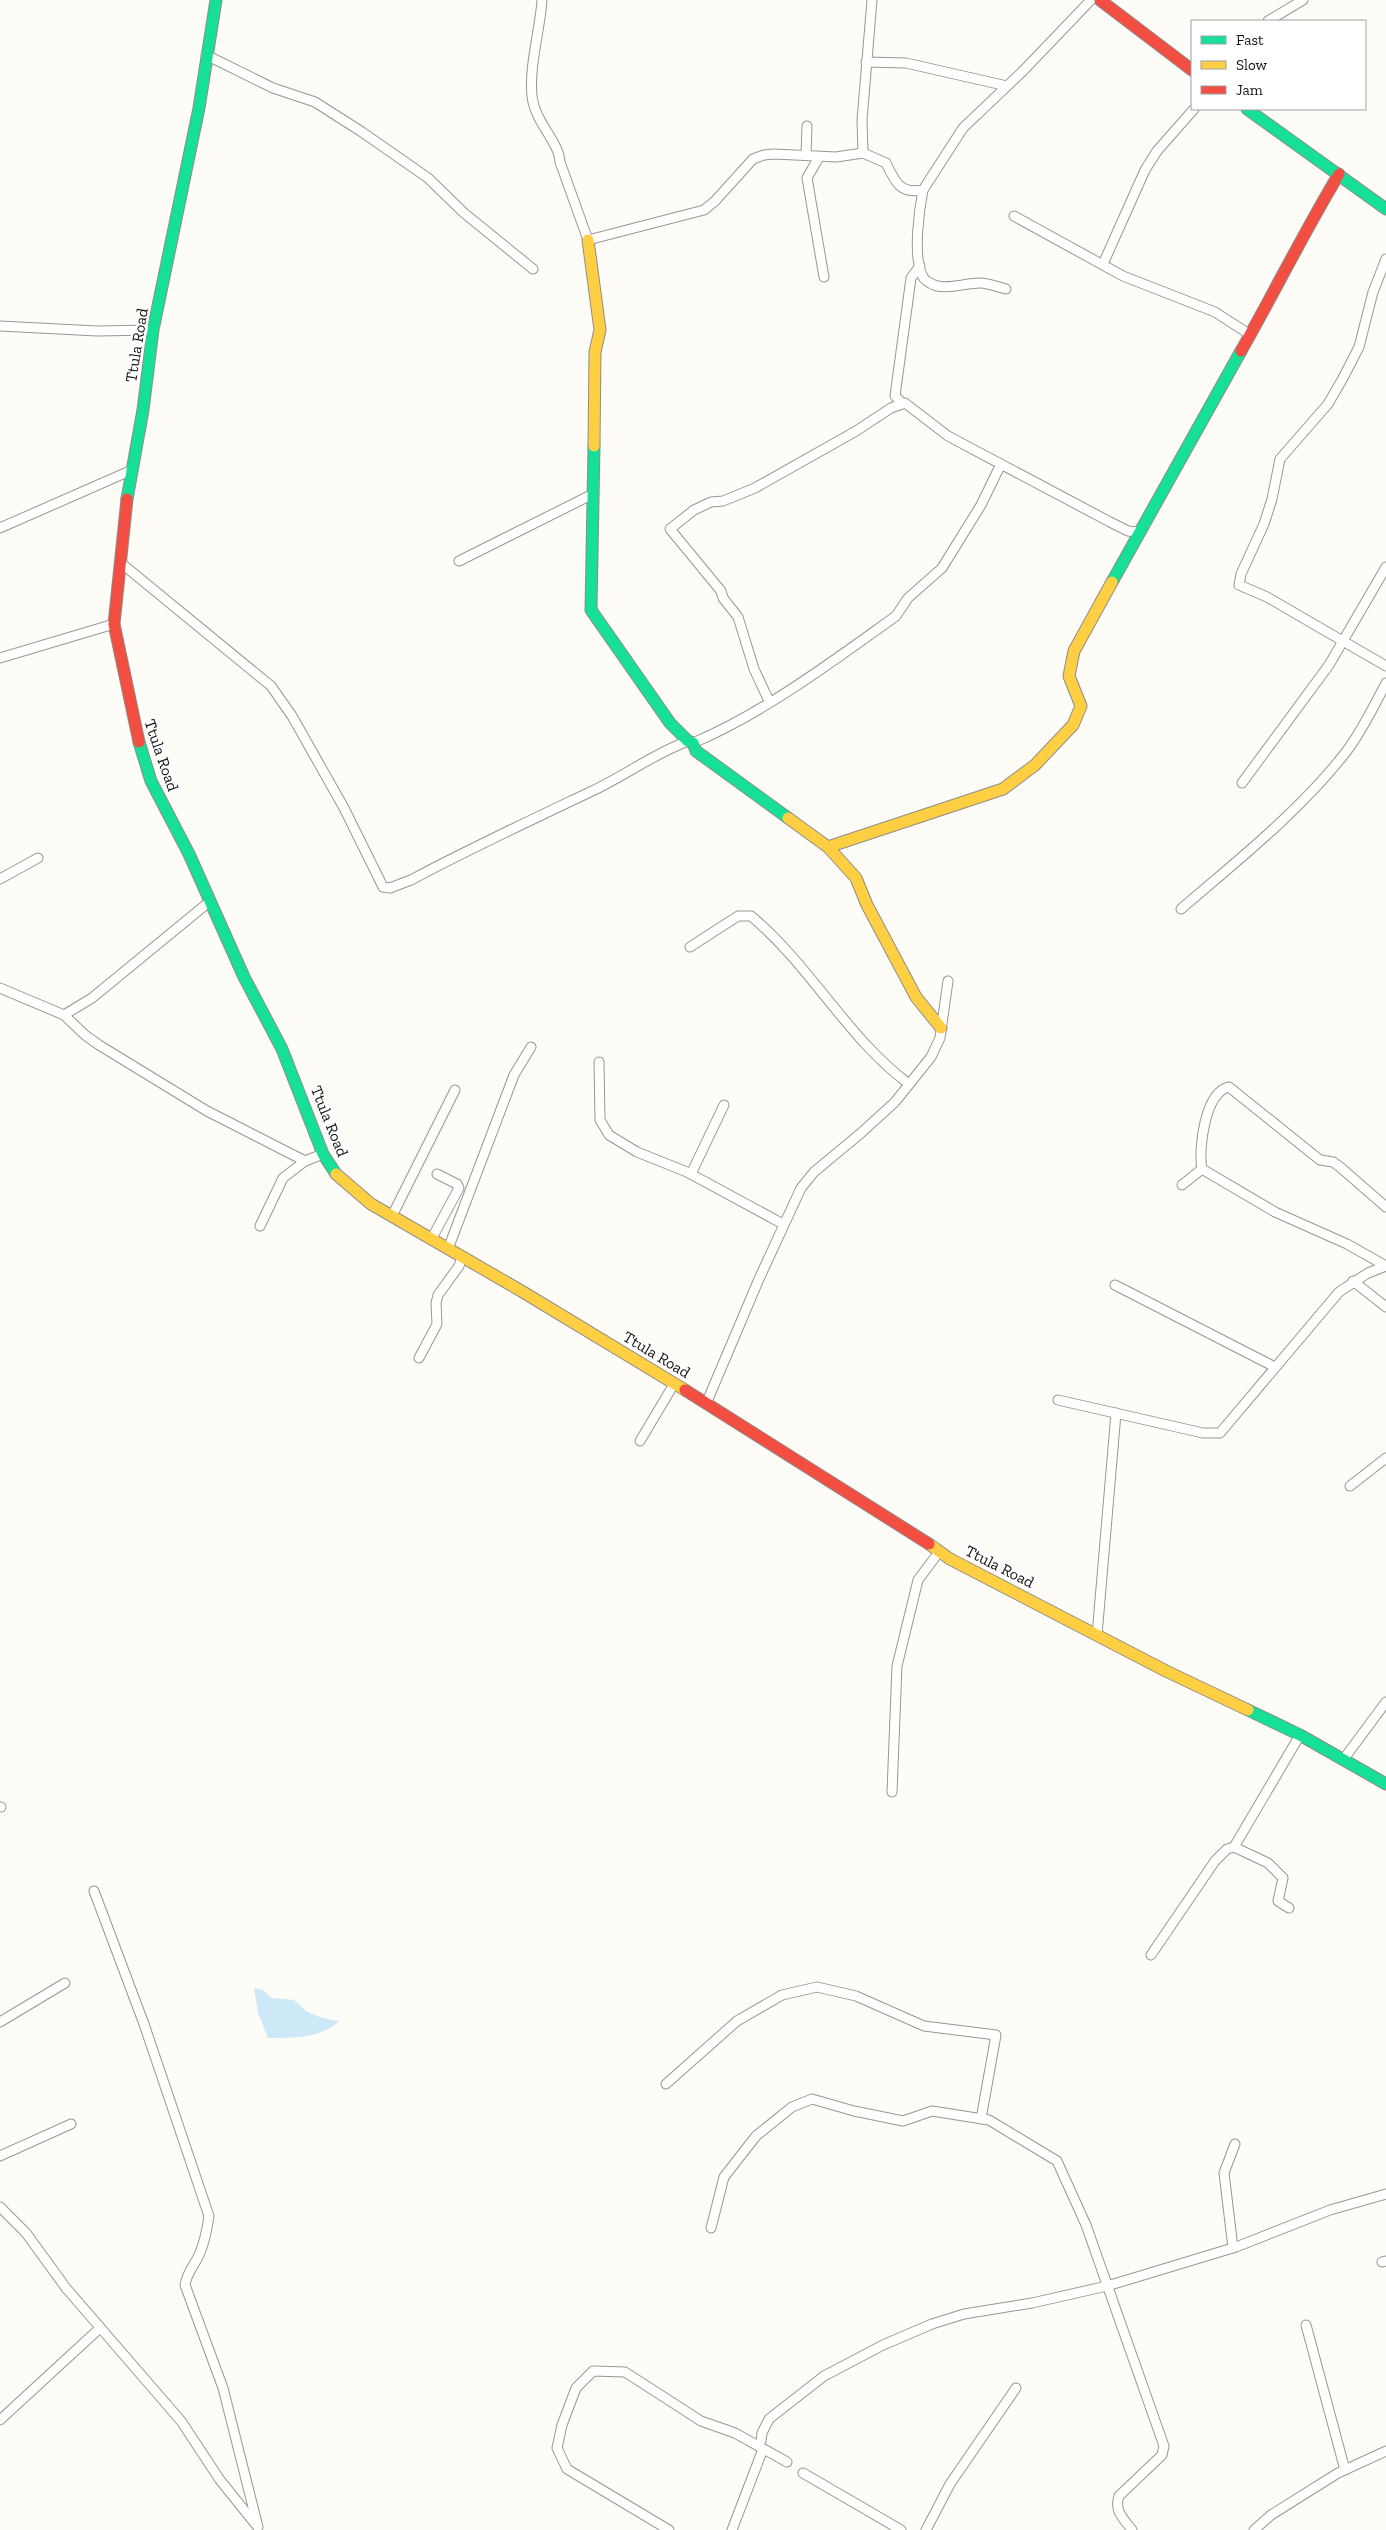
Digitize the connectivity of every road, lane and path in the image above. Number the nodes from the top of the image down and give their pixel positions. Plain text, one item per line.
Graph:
1 (216, 0) edge
2 (542, 0) edge
3 (872, 0) edge
4 (1091, 0) edge
5 (1100, 0) edge
6 (1303, 0) edge
7 (1270, 20) edge
8 (206, 55) junction
9 (866, 62) junction
10 (1191, 69) edge
11 (1007, 86) junction
12 (1193, 110) edge
13 (1248, 110) edge
14 (807, 126) dead end
15 (863, 153) junction
16 (806, 155) junction
17 (819, 157) junction
18 (1339, 174) junction
19 (923, 190) junction
20 (1386, 209) edge
21 (1014, 216) dead end
22 (588, 240) junction
23 (1386, 260) edge
24 (1103, 264) junction
25 (920, 266) junction
26 (533, 269) dead end
27 (824, 277) dead end
28 (1006, 290) dead end
29 (0, 326) edge
30 (1255, 328) junction
31 (153, 330) junction
32 (902, 403) junction
33 (1001, 464) junction
34 (132, 470) junction
35 (593, 494) junction
36 (0, 528) edge
37 (1138, 532) junction
38 (460, 561) dead end
39 (121, 563) junction
40 (1386, 567) edge
41 (114, 624) junction
42 (1344, 642) junction
43 (0, 658) edge
44 (1386, 666) edge
45 (1386, 683) edge
46 (769, 701) junction
47 (690, 742) junction
48 (1242, 784) dead end
49 (828, 847) junction
50 (38, 858) dead end
51 (0, 879) edge
52 (209, 902) junction
53 (1182, 909) dead end
54 (690, 947) dead end
55 (948, 981) dead end
56 (0, 988) edge
57 (64, 1015) junction
58 (941, 1028) junction
59 (531, 1047) dead end
60 (599, 1062) dead end
61 (910, 1084) junction
62 (455, 1090) dead end
63 (724, 1105) dead end
64 (323, 1154) junction
65 (305, 1161) junction
66 (1202, 1169) junction
67 (437, 1174) dead end
68 (691, 1174) junction
69 (1182, 1186) dead end
70 (1386, 1208) edge
71 (392, 1216) junction
72 (783, 1224) junction
73 (260, 1226) dead end
74 (432, 1238) junction
75 (448, 1248) junction
76 (462, 1257) junction
77 (1386, 1266) edge
78 (1353, 1281) junction
79 (1115, 1285) dead end
80 (1386, 1307) edge
81 (419, 1358) dead end
82 (1275, 1367) junction
83 (674, 1384) junction
84 (1058, 1400) dead end
85 (706, 1404) junction
86 (1116, 1413) junction
87 (640, 1441) dead end
88 (1386, 1458) edge
89 (1350, 1486) dead end
90 (939, 1552) junction
91 (1097, 1635) junction
92 (1386, 1702) edge
93 (1300, 1735) junction
94 (1343, 1760) junction
95 (1386, 1784) edge
96 (892, 1792) dead end
97 (1234, 1846) junction
98 (94, 1891) dead end
99 (1289, 1908) dead end
100 (1151, 1955) dead end
101 (65, 1983) dead end
102 (0, 2022) edge
103 (666, 2084) dead end
104 (981, 2119) junction
105 (71, 2124) dead end
106 (1235, 2144) dead end
107 (0, 2156) edge
108 (1386, 2194) edge
109 (0, 2207) edge
110 (711, 2228) dead end
111 (1233, 2248) junction
112 (1106, 2286) junction
113 (1306, 2325) dead end
114 (100, 2328) junction
115 (1016, 2388) dead end
116 (0, 2420) edge
117 (762, 2445) junction
118 (1386, 2451) edge
119 (787, 2462) dead end
120 (1345, 2470) junction
121 (803, 2473) dead end
122 (260, 2529) edge
123 (669, 2530) edge
124 (732, 2530) edge
125 (901, 2530) edge
126 (926, 2530) edge
127 (1132, 2530) edge
128 (1254, 2530) edge

1 - 8 street, Ttula Road
2 - 22 street
3 - 9 street
4 - 11 street
5 - 10 street
6 - 7 street
8 - 26 street
8 - 31 street, Ttula Road
9 - 11 street
9 - 15 street
11 - 19 street
12 - 24 street
13 - 18 street
14 - 16 street
15 - 17 street
15 - 19 street
16 - 17 street
16 - 22 street
17 - 27 street
18 - 20 street
18 - 30 street
19 - 25 street
21 - 24 street
22 - 35 street
23 - 42 street
24 - 30 street
25 - 28 street
25 - 32 street
29 - 31 street
30 - 37 street
31 - 34 street, Ttula Road
32 - 33 street
32 - 46 street
33 - 37 street
33 - 46 street
34 - 36 street
34 - 39 street, Ttula Road
35 - 38 street
35 - 47 street
37 - 49 street
39 - 41 street, Ttula Road
39 - 47 street
40 - 42 street
41 - 43 street
41 - 52 street, Ttula Road
42 - 44 street
42 - 48 street
45 - 53 street
46 - 47 street
47 - 49 street
49 - 58 street
50 - 51 street
52 - 57 street
52 - 64 street, Ttula Road
54 - 61 street
55 - 58 street
56 - 57 street
57 - 65 street
58 - 61 street
59 - 75 street
60 - 68 street
61 - 72 street
62 - 71 street
63 - 68 street
64 - 65 street
64 - 71 street, Ttula Road
65 - 73 street
66 - 69 street
66 - 70 street
66 - 77 street
67 - 74 street
68 - 72 street
71 - 74 street, Ttula Road
72 - 85 street
74 - 75 street, Ttula Road
75 - 76 street, Ttula Road
76 - 81 street
76 - 83 street, Ttula Road
77 - 78 street
78 - 80 street
78 - 82 street
79 - 82 street
82 - 86 street
83 - 85 street, Ttula Road
83 - 87 street
84 - 86 street
85 - 90 street, Ttula Road
86 - 91 street
88 - 89 street
90 - 91 street, Ttula Road
90 - 96 street
91 - 93 street, Ttula Road
92 - 94 street
93 - 94 street, Ttula Road
93 - 97 street
94 - 95 street, Ttula Road
97 - 99 street
97 - 100 street
98 - 122 street
101 - 102 street
103 - 104 street
104 - 110 street
104 - 112 street
105 - 107 street
106 - 111 street
108 - 111 street
109 - 114 street
111 - 112 street
112 - 117 street
112 - 127 street
113 - 120 street
114 - 116 street
114 - 122 street
115 - 126 street
117 - 119 street
117 - 123 street
117 - 124 street
118 - 120 street
120 - 128 street
121 - 125 street

